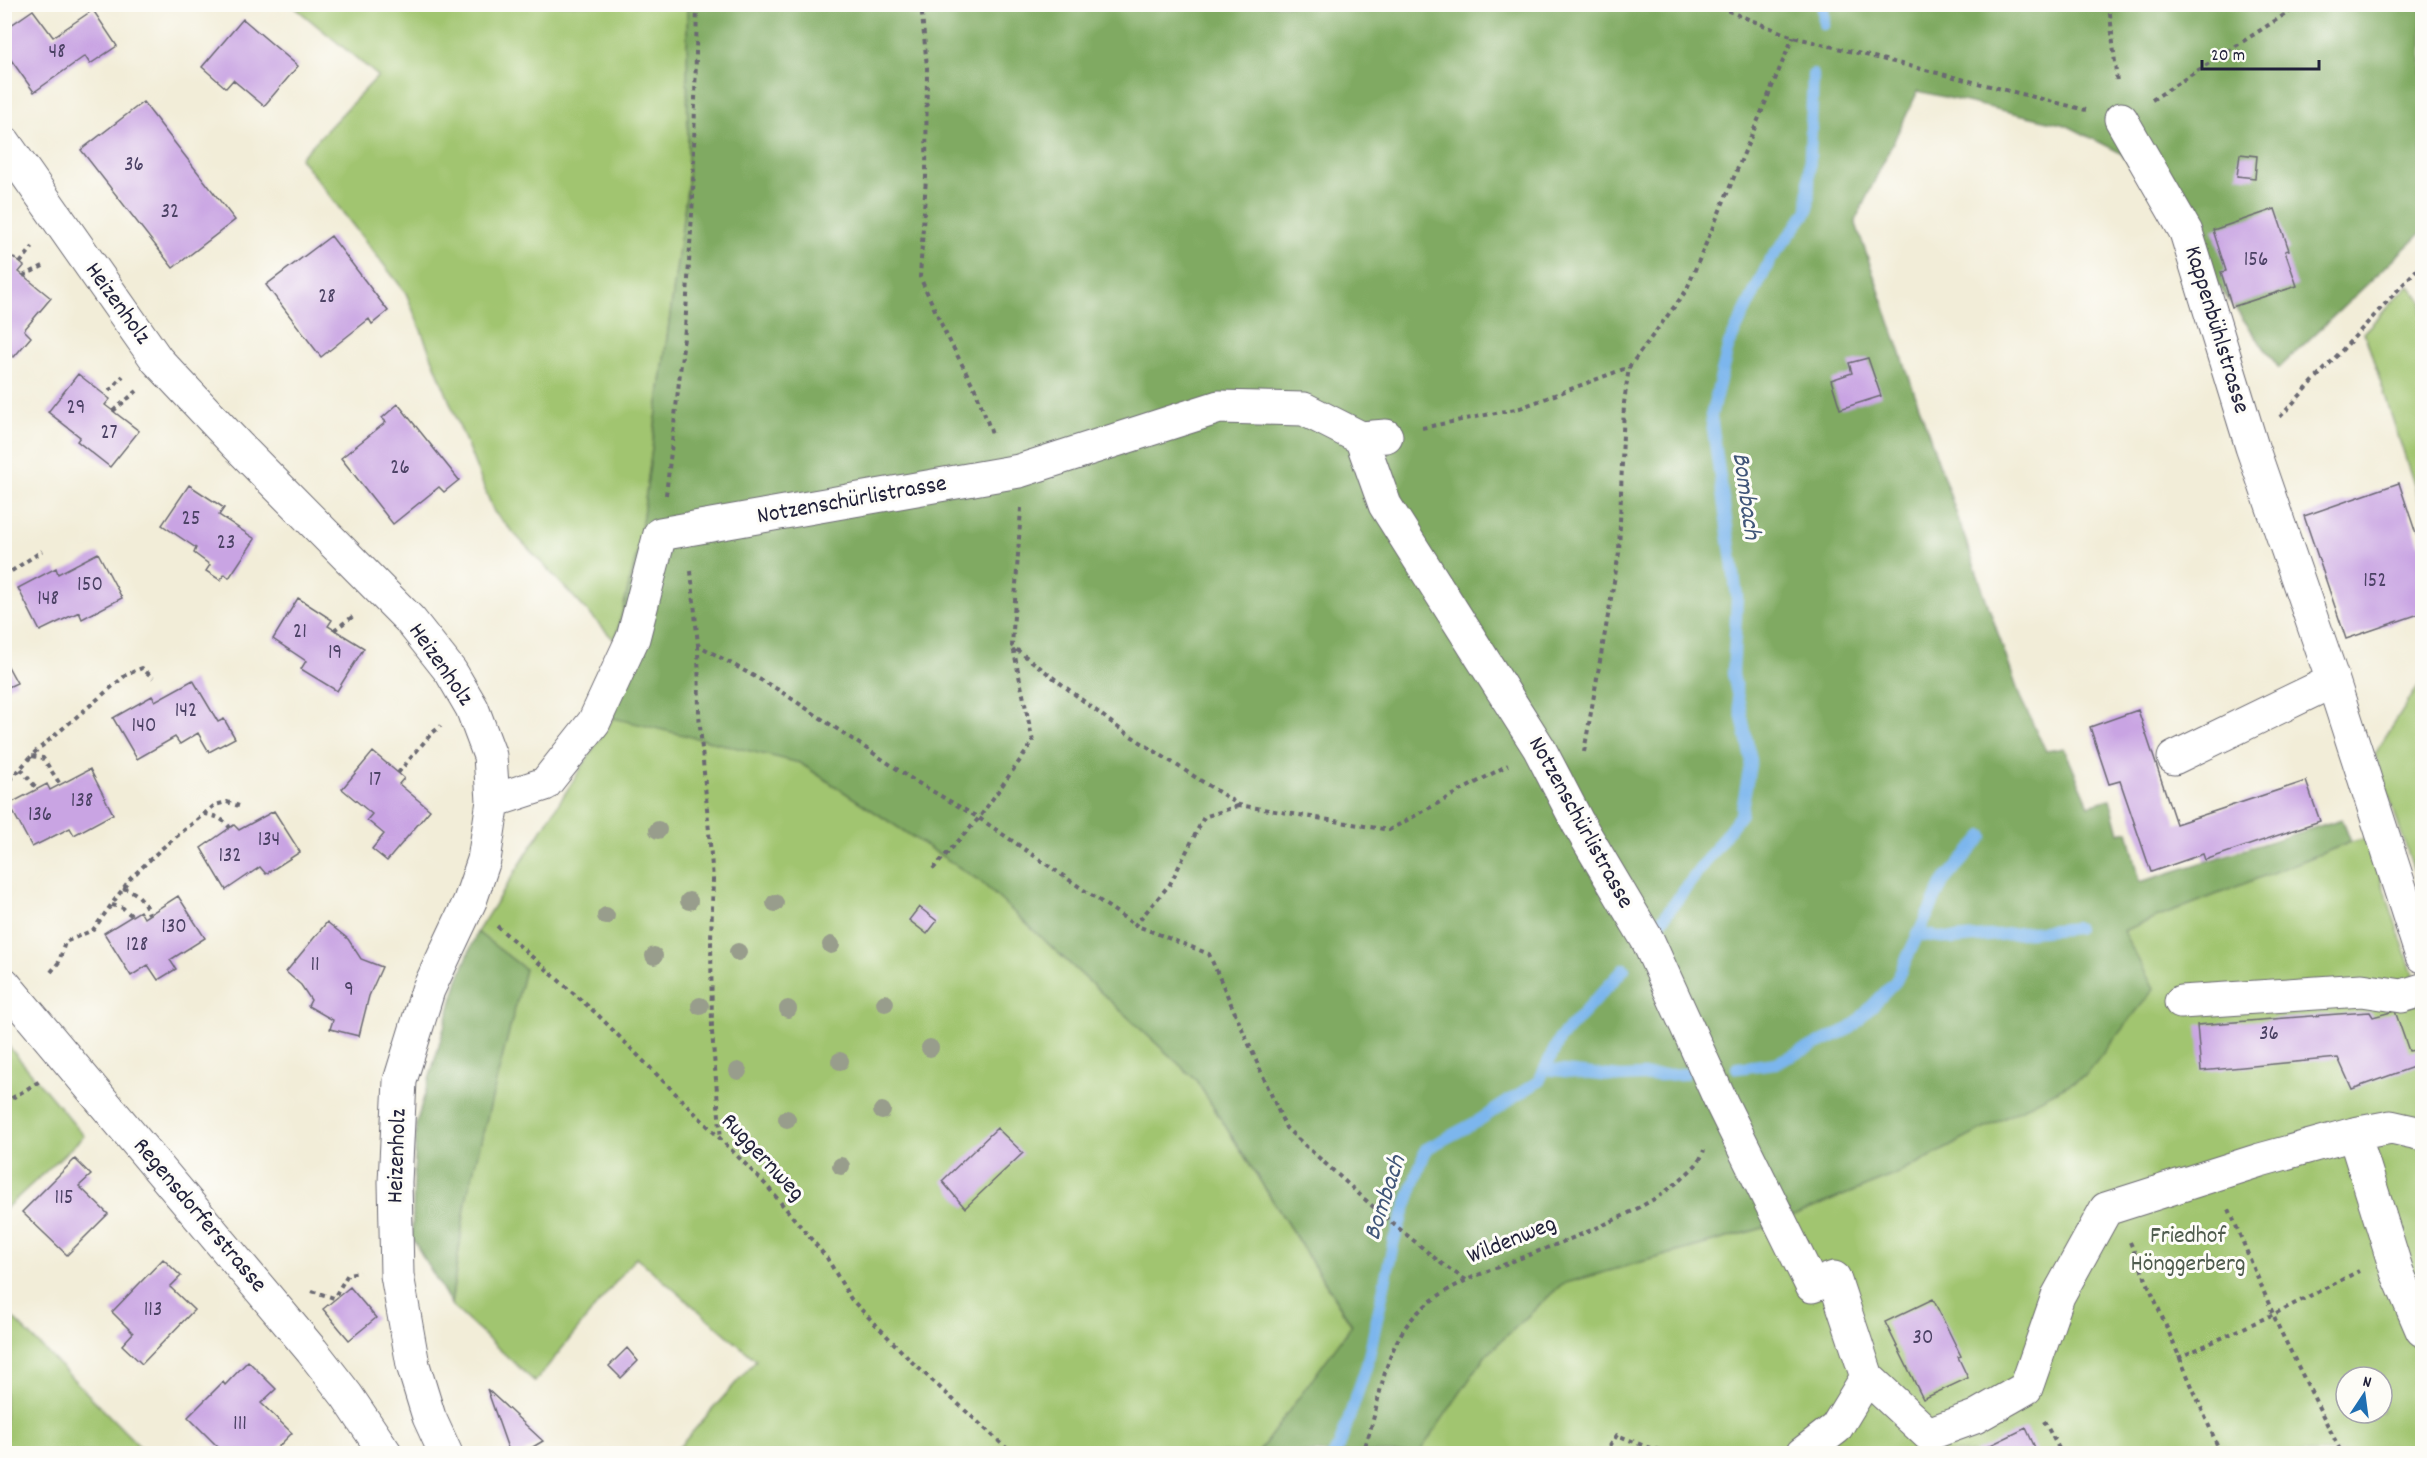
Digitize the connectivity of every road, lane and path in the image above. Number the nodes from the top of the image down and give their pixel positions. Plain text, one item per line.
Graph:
1 (697, 4) edge
2 (921, 4) edge
3 (1711, 4) edge
4 (2109, 4) edge
5 (2301, 4) edge
6 (1793, 37) junction
7 (2121, 119) junction
8 (4, 142) edge
9 (26, 256) dead end
10 (20, 263) dead end
11 (48, 263) dead end
12 (2422, 264) edge
13 (23, 276) dead end
14 (1629, 367) junction
15 (123, 376) dead end
16 (139, 389) dead end
17 (110, 391) dead end
18 (113, 411) dead end
19 (1374, 437) junction
20 (2252, 447) junction
21 (1012, 472) junction
22 (675, 532) junction
23 (42, 551) dead end
24 (4, 576) edge
25 (352, 617) dead end
26 (334, 630) dead end
27 (698, 645) junction
28 (1012, 646) junction
29 (153, 678) dead end
30 (2333, 681) junction
31 (446, 722) dead end
32 (1539, 748) junction
33 (32, 756) junction
34 (2174, 758) dead end
35 (1582, 761) dead end
36 (21, 769) junction
37 (398, 773) dead end
38 (60, 784) dead end
39 (4, 787) edge
40 (37, 789) dead end
41 (493, 801) junction
42 (239, 806) dead end
43 (1239, 806) junction
44 (203, 814) junction
45 (979, 818) junction
46 (230, 828) dead end
47 (933, 869) dead end
48 (123, 888) junction
49 (470, 901) junction
50 (112, 905) junction
51 (149, 914) dead end
52 (132, 916) dead end
53 (1135, 925) junction
54 (2422, 956) edge
55 (51, 972) dead end
56 (4, 984) edge
57 (2422, 990) edge
58 (2181, 1002) dead end
59 (46, 1077) dead end
60 (4, 1103) edge
61 (1722, 1104) junction
62 (2354, 1134) junction
63 (2422, 1134) edge
64 (722, 1141) junction
65 (2215, 1175) junction
66 (2116, 1206) junction
67 (2392, 1254) junction
68 (369, 1272) dead end
69 (1466, 1280) junction
70 (312, 1291) dead end
71 (2274, 1314) junction
72 (2422, 1330) edge
73 (2178, 1358) junction
74 (1867, 1377) junction
75 (386, 1454) edge
76 (446, 1454) edge
77 (1013, 1454) edge
78 (1362, 1454) edge
79 (1605, 1454) edge
80 (1677, 1454) edge
81 (1802, 1454) edge
82 (2221, 1454) edge
83 (2342, 1454) edge

1 - 22 path
2 - 21 path
3 - 6 path
4 - 7 path
5 - 7 path
6 - 7 path
6 - 14 path
7 - 20 street, Kappenbühlstrasse
8 - 41 street, Heizenholz
9 - 10 path
11 - 13 path
12 - 20 path
14 - 19 path
14 - 35 path
15 - 17 path
16 - 18 path
19 - 21 street, Notzenschürlistrasse
19 - 32 street, Notzenschürlistrasse
20 - 30 street, Kappenbühlstrasse
21 - 22 street, Notzenschürlistrasse
21 - 28 path
22 - 27 path
22 - 41 street
23 - 24 path
25 - 26 path
27 - 45 path
27 - 64 path
28 - 43 path
28 - 45 path
29 - 33 path
30 - 34 street
30 - 54 street, Kappenbühlstrasse
31 - 37 path
32 - 43 path
32 - 61 street, Notzenschürlistrasse
33 - 36 path
33 - 38 path
36 - 39 path
36 - 40 path
41 - 49 street, Heizenholz
42 - 44 path
43 - 53 path
44 - 46 path
44 - 48 path
45 - 47 path
45 - 53 path
48 - 50 path
48 - 51 path
49 - 64 path, Ruggernweg
49 - 76 street, Heizenholz
50 - 52 path
50 - 55 path
53 - 69 path
56 - 75 street, Regensdorferstrasse
57 - 58 street
59 - 60 path
61 - 69 path, Wildenweg
61 - 74 street, Notzenschürlistrasse
62 - 63 street
62 - 65 street
62 - 67 street
64 - 77 path, Ruggernweg
65 - 66 street
65 - 71 path
66 - 73 path
66 - 74 street
67 - 71 path
67 - 72 street
68 - 70 path
69 - 78 path, Wildenweg
71 - 73 path
71 - 83 path
73 - 82 path
74 - 81 street
79 - 80 path

